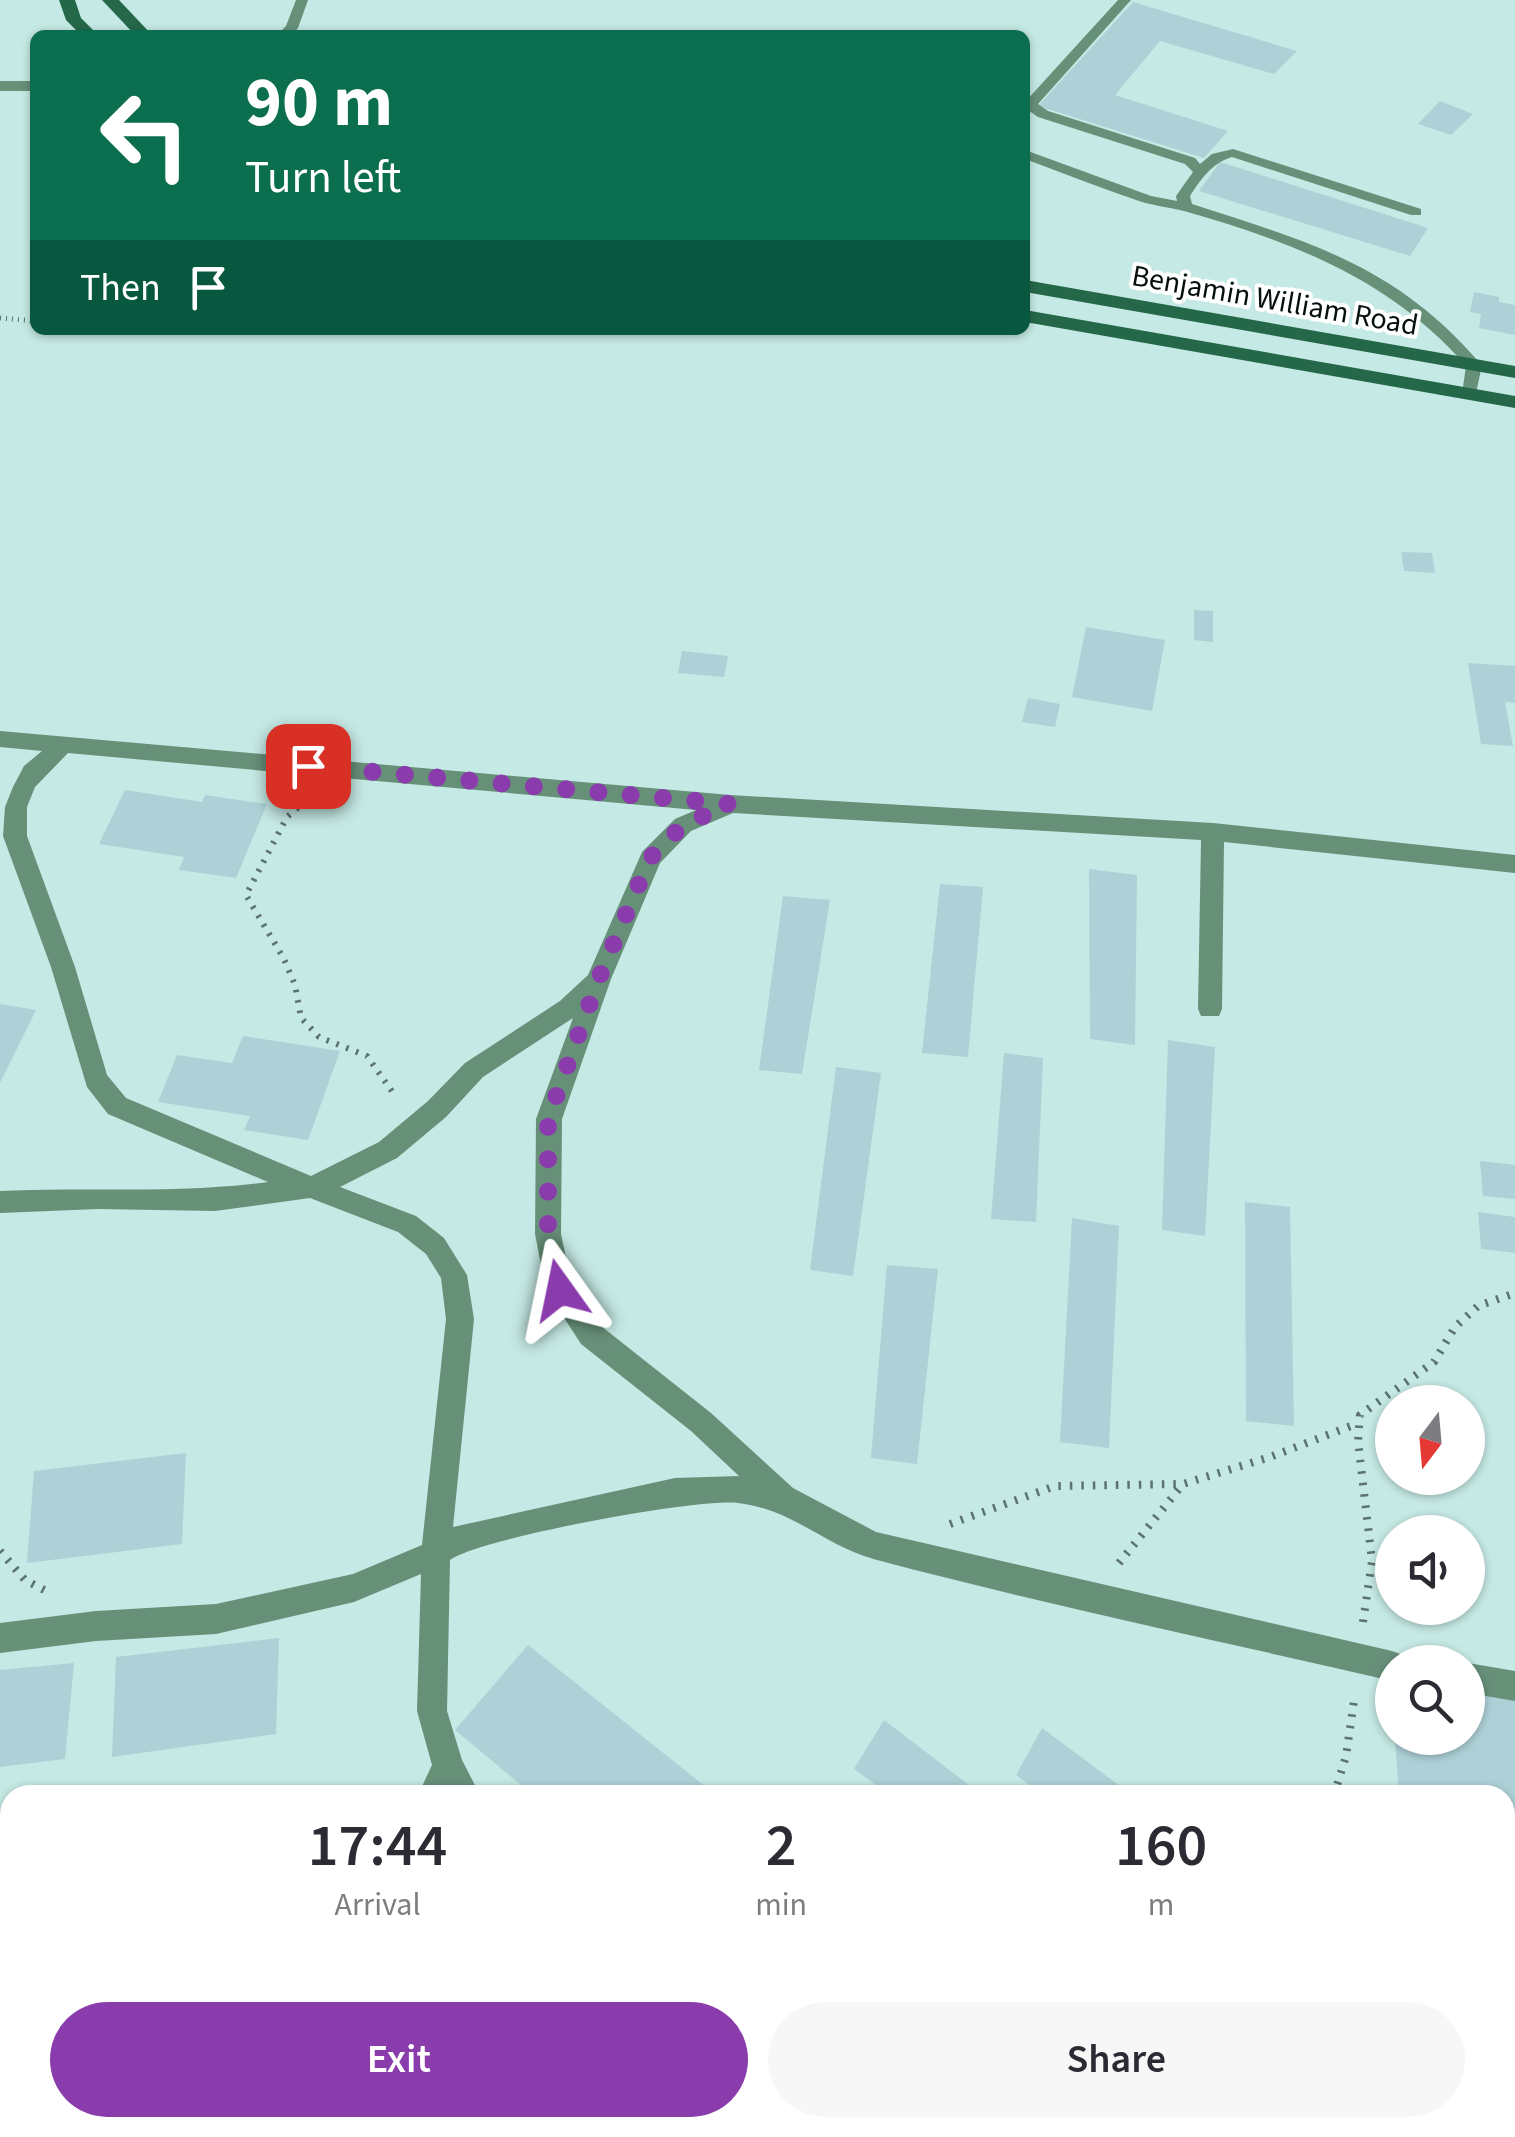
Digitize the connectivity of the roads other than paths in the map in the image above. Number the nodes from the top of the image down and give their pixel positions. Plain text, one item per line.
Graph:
1 (67, 0) edge
2 (110, 0) edge
3 (302, 0) edge
4 (1125, 0) edge
5 (85, 30) edge
6 (139, 30) edge
7 (290, 30) edge
8 (0, 86) edge
9 (30, 86) edge
10 (1030, 156) edge
11 (1200, 171) junction
12 (1186, 207) junction
13 (1416, 212) dead end
14 (1030, 287) edge
15 (1030, 317) edge
16 (1474, 365) junction
17 (1515, 372) edge
18 (1470, 394) junction
19 (1515, 402) edge
20 (0, 738) edge
21 (61, 747) junction
22 (730, 804) junction
23 (1213, 832) junction
24 (1515, 864) edge
25 (599, 978) junction
26 (1210, 1009) dead end
27 (317, 1186) junction
28 (0, 1202) edge
29 (782, 1498) junction
30 (436, 1553) junction
31 (0, 1638) edge
32 (1375, 1663) edge
33 (1485, 1681) edge
34 (1515, 1686) edge
35 (448, 1766) junction
36 (439, 1785) edge
37 (458, 1785) edge

1 - 5 main road
2 - 6 main road
3 - 7 lane
4 - 11 lane
8 - 9 street
10 - 12 lane
11 - 12 lane
11 - 13 lane
12 - 16 lane
14 - 16 main road, Benjamin William Road
15 - 18 main road, Benjamin William Road
16 - 17 main road, Benjamin William Road
16 - 18 lane
18 - 19 main road, Benjamin William Road
20 - 21 street
21 - 22 street
21 - 27 street
22 - 23 street
22 - 25 street
23 - 24 street
23 - 26 street
25 - 27 street
25 - 29 street
27 - 28 street
27 - 30 street
29 - 30 street
29 - 32 street
30 - 31 street
30 - 35 street
33 - 34 street
35 - 36 street
35 - 37 street

